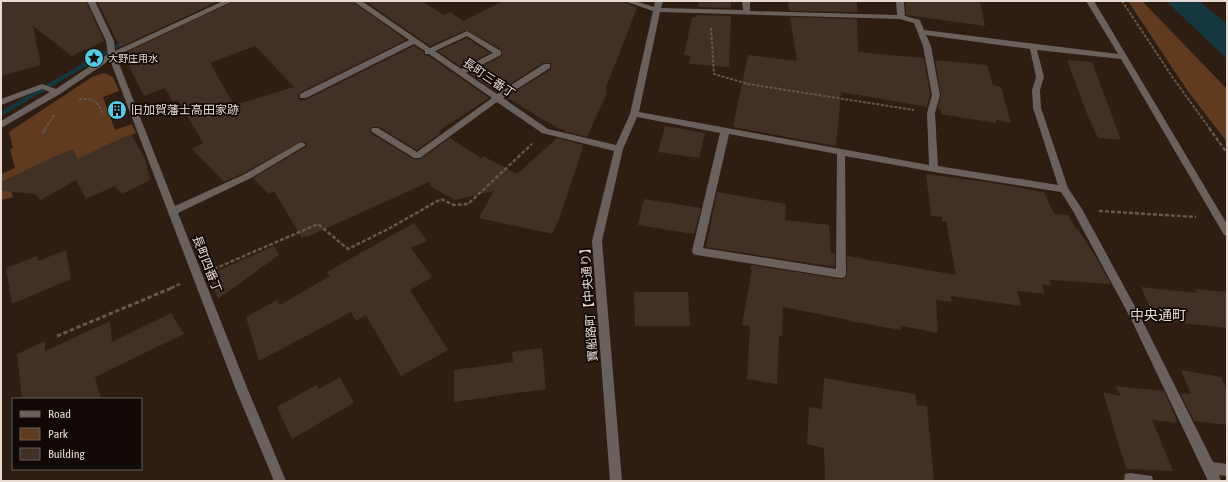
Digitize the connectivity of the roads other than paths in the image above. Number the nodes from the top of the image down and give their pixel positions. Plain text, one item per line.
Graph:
1 (91, 1) edge
2 (229, 1) edge
3 (357, 1) edge
4 (628, 1) edge
5 (746, 1) edge
6 (900, 1) edge
7 (1090, 1) edge
8 (658, 5) edge
9 (747, 12) junction
10 (901, 17) junction
11 (920, 32) junction
12 (413, 41) junction
13 (1033, 47) junction
14 (428, 52) junction
15 (112, 55) junction
16 (1123, 57) junction
17 (548, 66) dead end
18 (460, 73) junction
19 (57, 92) junction
20 (303, 96) dead end
21 (497, 98) junction
22 (1, 102) edge
23 (634, 114) junction
24 (1, 125) edge
25 (375, 130) dead end
26 (725, 131) junction
27 (302, 145) dead end
28 (619, 149) junction
29 (841, 152) junction
30 (934, 169) junction
31 (1064, 190) junction
32 (172, 211) junction
33 (1227, 232) edge
34 (1208, 468) junction
35 (1227, 470) edge
36 (280, 481) edge
37 (616, 481) edge
38 (1131, 481) edge
39 (1147, 481) edge
40 (1215, 481) edge

1 - 15 street, 長町四番丁
2 - 15 street
3 - 12 street, 長町三番丁
4 - 8 street
5 - 9 street
6 - 10 street
7 - 16 street
8 - 9 street
8 - 23 street, 寶船路町【中央通り】
9 - 10 street
10 - 11 street
11 - 13 street
11 - 30 street
12 - 14 street, 長町三番丁
12 - 20 street
13 - 16 street
13 - 31 street
14 - 18 street, 長町三番丁
14 - 18 street
15 - 19 street
15 - 32 street, 長町四番丁
16 - 33 street
17 - 21 street
18 - 21 street, 長町三番丁
19 - 22 street
19 - 24 street
21 - 25 street
21 - 28 street, 長町三番丁
23 - 26 street
23 - 28 street, 寶船路町【中央通り】
26 - 29 street
26 - 29 street
27 - 32 street
28 - 37 street, 寶船路町【中央通り】
29 - 30 street
30 - 31 street
31 - 34 street
32 - 36 street, 長町四番丁
34 - 35 street
34 - 40 street
38 - 39 street

